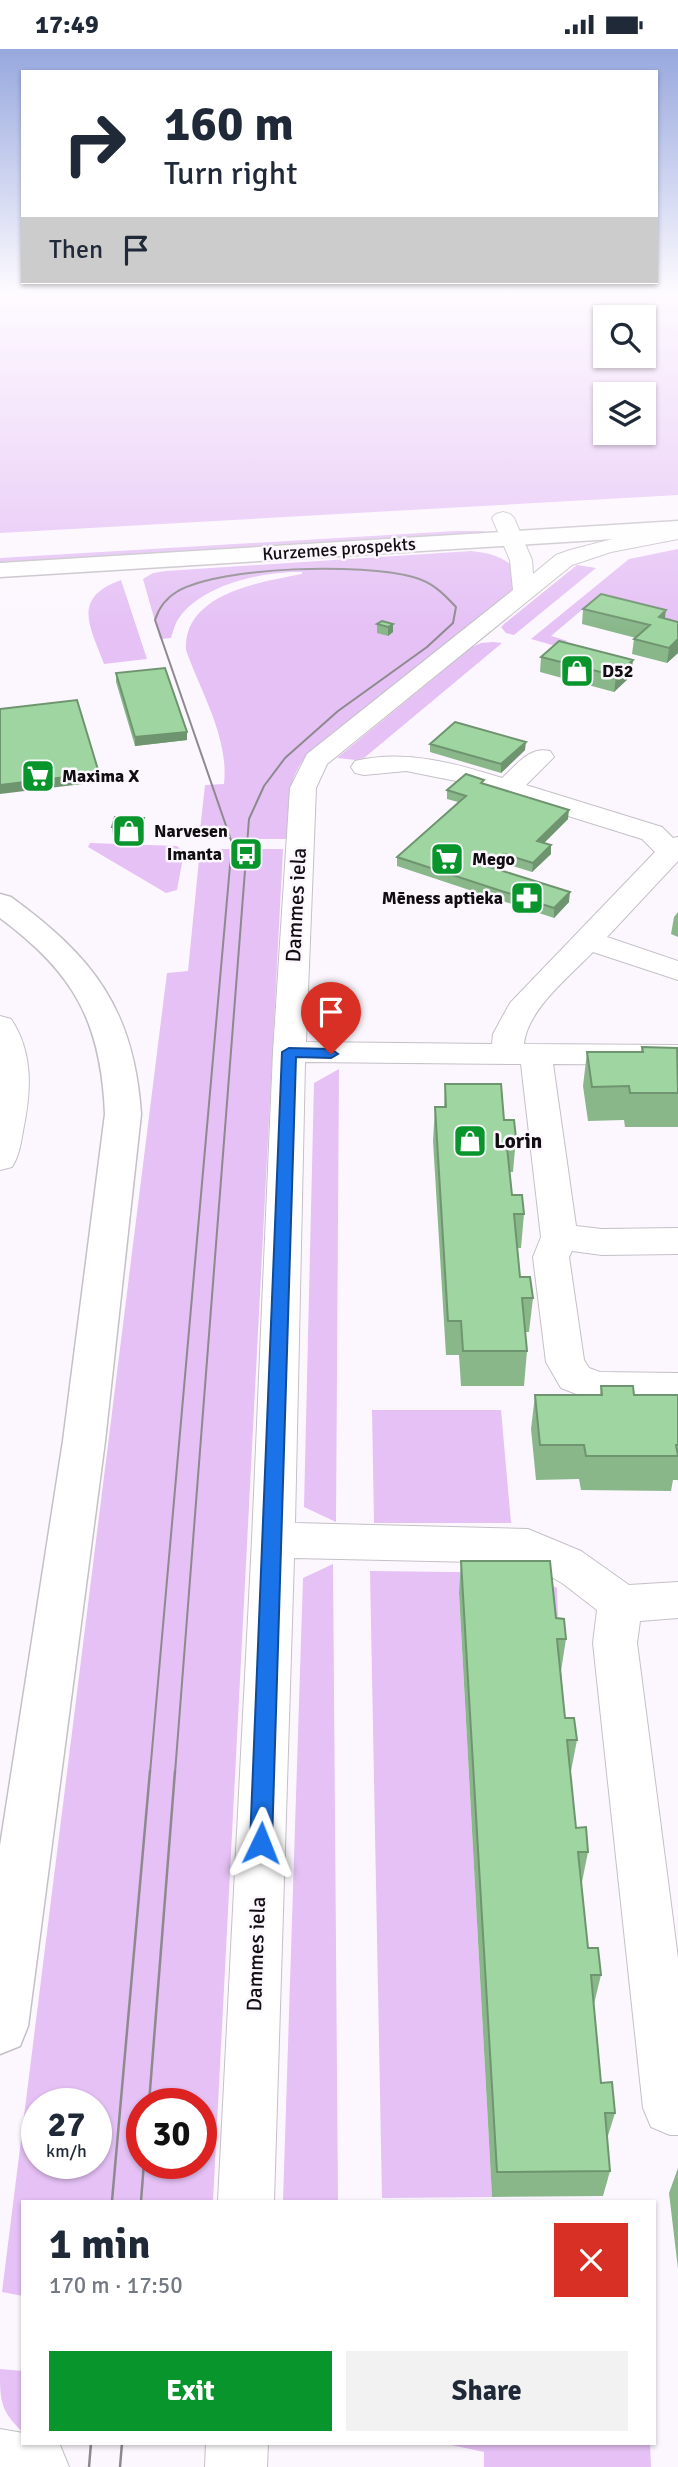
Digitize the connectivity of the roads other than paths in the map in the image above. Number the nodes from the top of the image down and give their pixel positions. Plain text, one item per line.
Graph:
1 (678, 508) edge
2 (508, 528) junction
3 (678, 530) edge
4 (218, 535) dead end
5 (0, 571) edge
6 (524, 592) junction
7 (541, 757) dead end
8 (364, 767) dead end
9 (507, 788) junction
10 (674, 848) edge
11 (0, 903) edge
12 (587, 940) junction
13 (678, 971) edge
14 (0, 1026) edge
15 (289, 1052) junction
16 (522, 1054) junction
17 (678, 1055) edge
18 (0, 1159) edge
19 (559, 1237) junction
20 (678, 1241) edge
21 (678, 1388) edge
22 (273, 1540) junction
23 (678, 1600) edge
24 (620, 1604) junction
25 (14, 1828) edge
26 (0, 2026) edge
27 (678, 2108) edge
28 (246, 2200) edge
29 (237, 2445) edge
30 (0, 2461) edge
31 (38, 2467) edge
32 (236, 2467) edge

1 - 2 main road, Kurzemes prospekts
2 - 3 main road, Kurzemes prospekts
2 - 4 main road, Kurzemes prospekts
2 - 5 main road, Kurzemes prospekts
2 - 6 street
3 - 6 street, Dammes iela
6 - 15 street, Dammes iela
7 - 9 street
8 - 9 street
9 - 10 street
10 - 12 street
11 - 25 main road
12 - 13 street
12 - 16 street
14 - 18 street
15 - 16 street
15 - 22 street, Dammes iela
16 - 17 street
16 - 19 street
19 - 20 street
19 - 21 street
22 - 24 street
22 - 28 street, Dammes iela
23 - 24 street
24 - 27 street
25 - 26 main road
29 - 32 street
30 - 31 street

